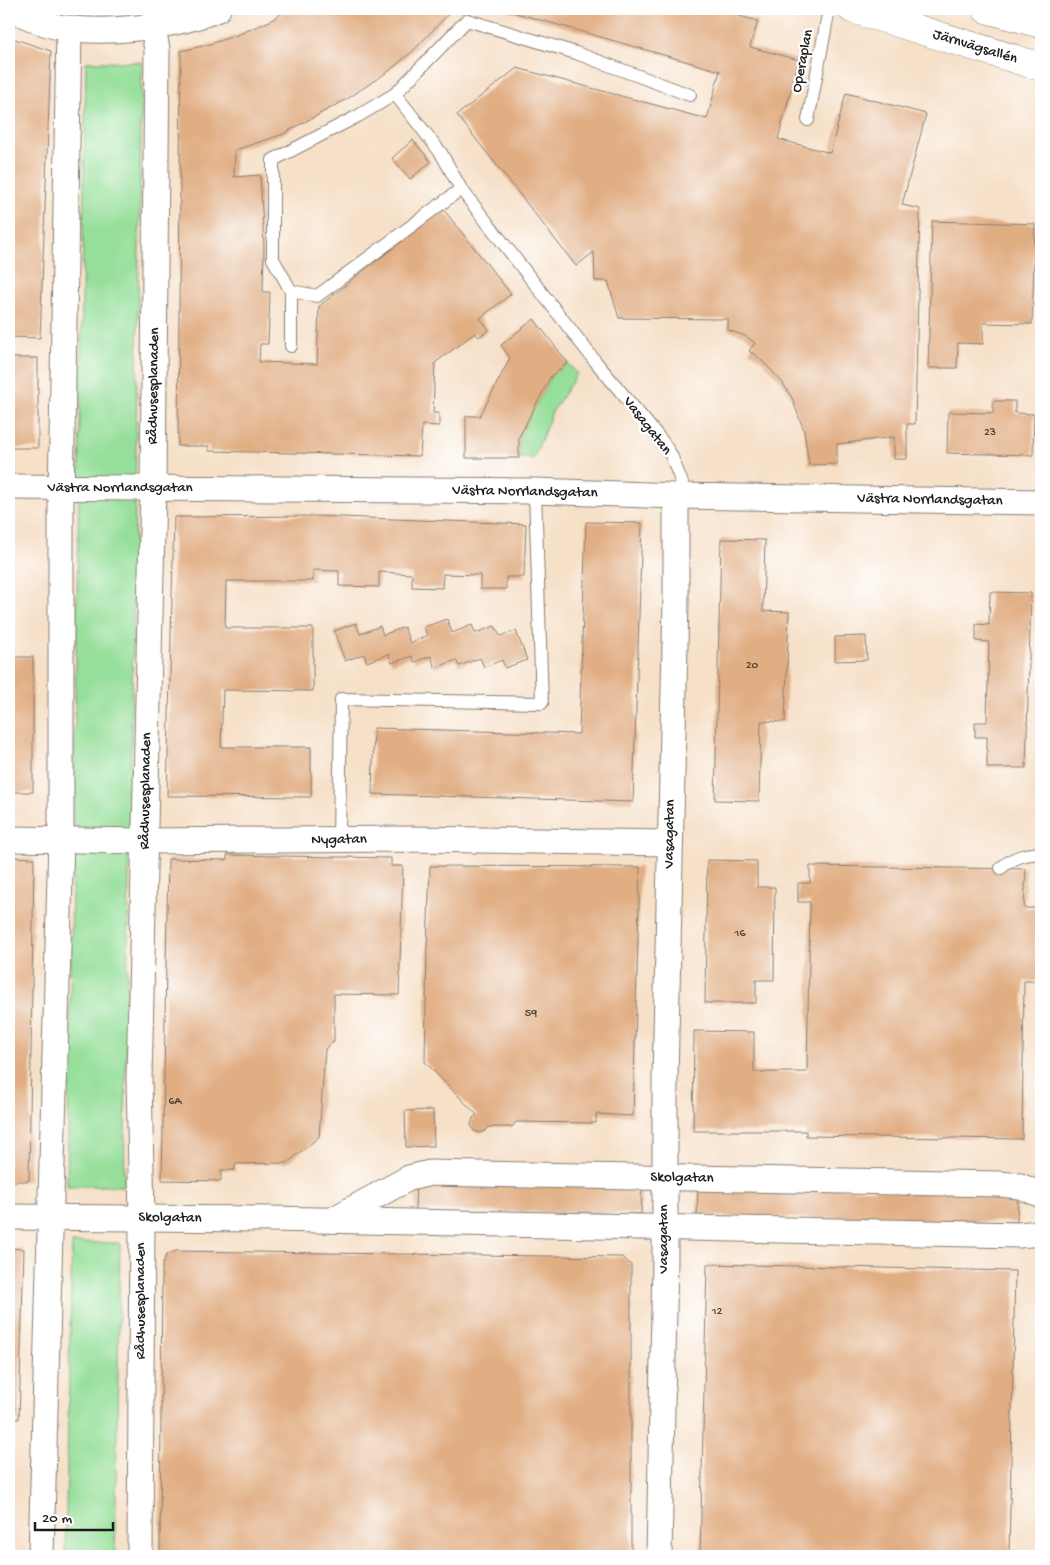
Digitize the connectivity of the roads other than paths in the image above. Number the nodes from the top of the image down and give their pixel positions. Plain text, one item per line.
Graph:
1 (12, 9) edge
2 (218, 9) edge
3 (829, 9) edge
4 (852, 9) edge
5 (986, 9) edge
6 (1041, 24) edge
7 (154, 26) junction
8 (69, 28) junction
9 (1040, 68) edge
10 (395, 94) junction
11 (690, 95) dead end
12 (808, 120) dead end
13 (460, 189) junction
14 (291, 292) junction
15 (291, 346) dead end
16 (9, 487) edge
17 (62, 488) junction
18 (153, 489) junction
19 (535, 491) junction
20 (676, 496) junction
21 (1041, 502) edge
22 (9, 839) edge
23 (61, 840) junction
24 (340, 840) junction
25 (145, 841) junction
26 (670, 843) junction
27 (1041, 853) edge
28 (1001, 868) dead end
29 (664, 1178) junction
30 (1041, 1195) edge
31 (9, 1217) edge
32 (50, 1218) junction
33 (142, 1218) junction
34 (332, 1220) junction
35 (665, 1228) junction
36 (1041, 1233) edge
37 (41, 1556) edge
38 (140, 1556) edge
39 (659, 1556) edge

1 - 8 street
2 - 7 street
3 - 12 lane, Operaplan
4 - 9 main road, Järnvägsallén
5 - 6 main road
7 - 8 street
7 - 18 street, Rådhusesplanaden
8 - 17 street
10 - 11 lane
10 - 13 lane
10 - 14 lane
13 - 14 lane
13 - 20 lane, Vasagatan
14 - 15 lane
16 - 17 street, Västra Norrlandsgatan
17 - 18 street, Västra Norrlandsgatan
17 - 23 street
18 - 19 street, Västra Norrlandsgatan
18 - 25 street, Rådhusesplanaden
19 - 20 street, Västra Norrlandsgatan
19 - 24 lane
20 - 21 street, Västra Norrlandsgatan
20 - 26 street, Vasagatan
22 - 23 street, Nygatan
23 - 25 street, Nygatan
23 - 32 street
24 - 25 street, Nygatan
24 - 26 street, Nygatan
25 - 33 street, Rådhusesplanaden
26 - 29 street, Vasagatan
27 - 28 lane
29 - 30 street, Skolgatan
29 - 34 street, Skolgatan
29 - 35 street, Vasagatan
31 - 32 street, Skolgatan
32 - 33 street, Skolgatan
32 - 37 street
33 - 34 street, Skolgatan
33 - 38 street, Rådhusesplanaden
34 - 35 street, Skolgatan
35 - 36 street, Skolgatan
35 - 39 street, Vasagatan

